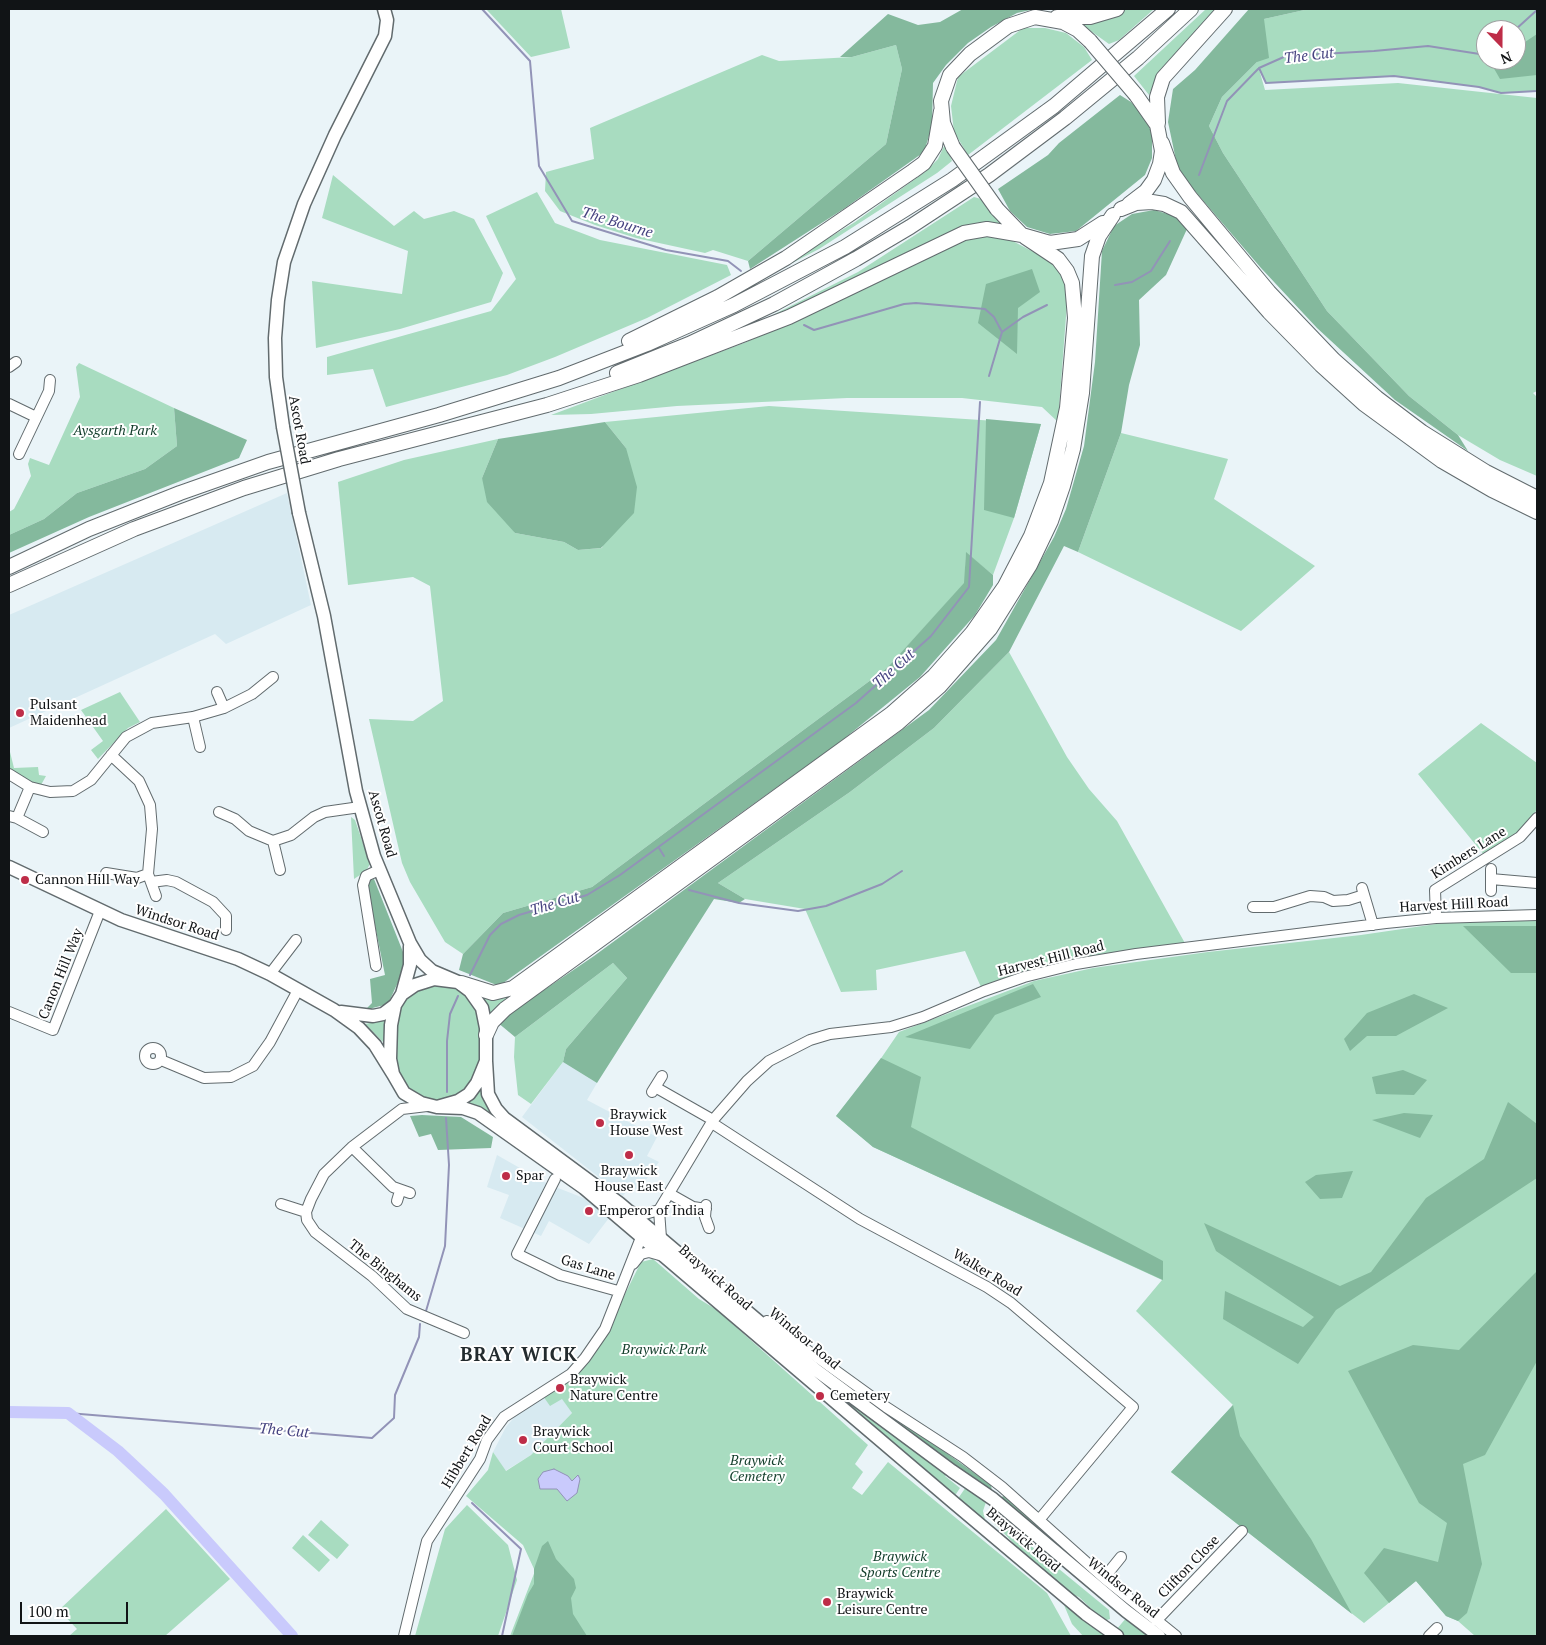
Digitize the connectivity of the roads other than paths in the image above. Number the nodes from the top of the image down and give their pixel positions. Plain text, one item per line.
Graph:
1 (384, 9) edge
2 (1117, 9) edge
3 (1168, 9) edge
4 (1191, 9) edge
5 (1225, 9) edge
6 (1044, 17) junction
7 (941, 111) junction
8 (1161, 139) junction
9 (1117, 212) junction
10 (1023, 236) junction
11 (50, 380) dead end
12 (529, 387) junction
13 (9, 404) edge
14 (36, 417) junction
15 (415, 438) junction
16 (18, 454) dead end
17 (1537, 498) edge
18 (1537, 512) edge
19 (9, 567) edge
20 (9, 585) edge
21 (270, 683) dead end
22 (217, 692) dead end
23 (224, 708) junction
24 (193, 717) junction
25 (200, 747) dead end
26 (110, 755) junction
27 (9, 774) edge
28 (30, 787) junction
29 (360, 807) junction
30 (219, 812) dead end
31 (13, 817) edge
32 (1537, 818) edge
33 (42, 832) dead end
34 (273, 841) junction
35 (9, 867) edge
36 (280, 870) dead end
37 (379, 870) junction
38 (106, 873) dead end
39 (150, 878) junction
40 (1537, 883) edge
41 (1491, 891) dead end
42 (156, 896) dead end
43 (1253, 907) dead end
44 (100, 911) junction
45 (1537, 916) edge
46 (1436, 918) junction
47 (1373, 925) junction
48 (226, 930) dead end
49 (296, 940) dead end
50 (410, 943) junction
51 (376, 966) dead end
52 (270, 974) junction
53 (459, 982) junction
54 (298, 990) junction
55 (399, 1000) junction
56 (334, 1010) junction
57 (9, 1012) edge
58 (486, 1035) junction
59 (161, 1060) dead end
60 (486, 1061) junction
61 (393, 1074) junction
62 (662, 1076) dead end
63 (399, 1087) junction
64 (435, 1106) junction
65 (402, 1109) junction
66 (713, 1122) junction
67 (352, 1147) junction
68 (555, 1179) dead end
69 (670, 1194) junction
70 (403, 1195) dead end
71 (281, 1204) dead end
72 (659, 1210) junction
73 (629, 1211) junction
74 (306, 1212) junction
75 (709, 1228) dead end
76 (642, 1235) junction
77 (661, 1238) junction
78 (668, 1257) junction
79 (632, 1264) junction
80 (618, 1292) junction
81 (726, 1292) junction
82 (464, 1333) dead end
83 (1039, 1520) junction
84 (1243, 1532) dead end
85 (1121, 1557) dead end
86 (1104, 1578) junction
87 (1156, 1621) junction
88 (1437, 1628) dead end
89 (404, 1636) edge
90 (1117, 1636) edge
91 (1159, 1636) edge
92 (1176, 1636) edge
93 (1429, 1636) edge

1 - 29 main road, Ascot Road, bridge
2 - 6 highway
3 - 12 highway
4 - 15 highway
5 - 8 highway
6 - 7 highway
6 - 8 highway, bridge
7 - 10 highway, bridge
7 - 12 highway
8 - 9 highway
8 - 17 highway
9 - 10 highway
9 - 18 highway
9 - 58 highway
10 - 15 highway
10 - 53 highway
11 - 14 street
12 - 19 highway
13 - 14 street
14 - 16 street
15 - 20 highway
21 - 23 street
22 - 23 street
23 - 24 street
24 - 25 street
24 - 26 street
26 - 28 street
26 - 39 street
27 - 28 street
28 - 31 street
29 - 34 street
29 - 37 main road, Ascot Road
30 - 34 street
31 - 33 street
32 - 46 street, Kimbers Lane
34 - 36 street
35 - 44 main road, Windsor Road
37 - 50 main road, Ascot Road
37 - 51 street, Ascot Road
38 - 39 street
39 - 42 street
39 - 48 street
40 - 41 street
43 - 47 street
44 - 52 main road, Windsor Road
44 - 57 street, Canon Hill Way
45 - 46 street, Harvest Hill Road
46 - 47 street, Harvest Hill Road
47 - 66 street, Harvest Hill Road
49 - 52 street
50 - 53 main road, Ascot Road
50 - 55 main road, Ascot Road
52 - 54 main road, Windsor Road
53 - 55 main road
53 - 58 main road
54 - 56 main road, Windsor Road
54 - 59 street
55 - 56 main road, Windsor Road
55 - 61 main road
56 - 61 main road, Windsor Road
58 - 60 main road
60 - 64 main road
60 - 73 main road, Windsor Road
61 - 63 main road
62 - 66 street
63 - 64 main road
63 - 65 street
64 - 65 street
64 - 76 main road, Braywick Road
65 - 67 street
66 - 69 street, Harvest Hill Road
66 - 83 street, Walker Road
67 - 70 street
67 - 74 street
68 - 80 street, Gas Lane
69 - 72 street, Harvest Hill Road
69 - 75 street
71 - 74 street
72 - 73 street
72 - 77 street
73 - 77 main road, Windsor Road
74 - 82 street, The Binghams
76 - 78 main road, Braywick Road
76 - 79 street, Hibbert Road
77 - 81 main road, Windsor Road
78 - 79 street
78 - 90 main road, Braywick Road
79 - 80 street, Hibbert Road
80 - 89 street, Hibbert Road
81 - 83 street, Braywick Road
81 - 91 main road, Windsor Road
83 - 86 street, Braywick Road
84 - 87 street, Clifton Close
85 - 86 street
86 - 87 street, Braywick Road
87 - 92 street, Braywick Road
88 - 93 street

